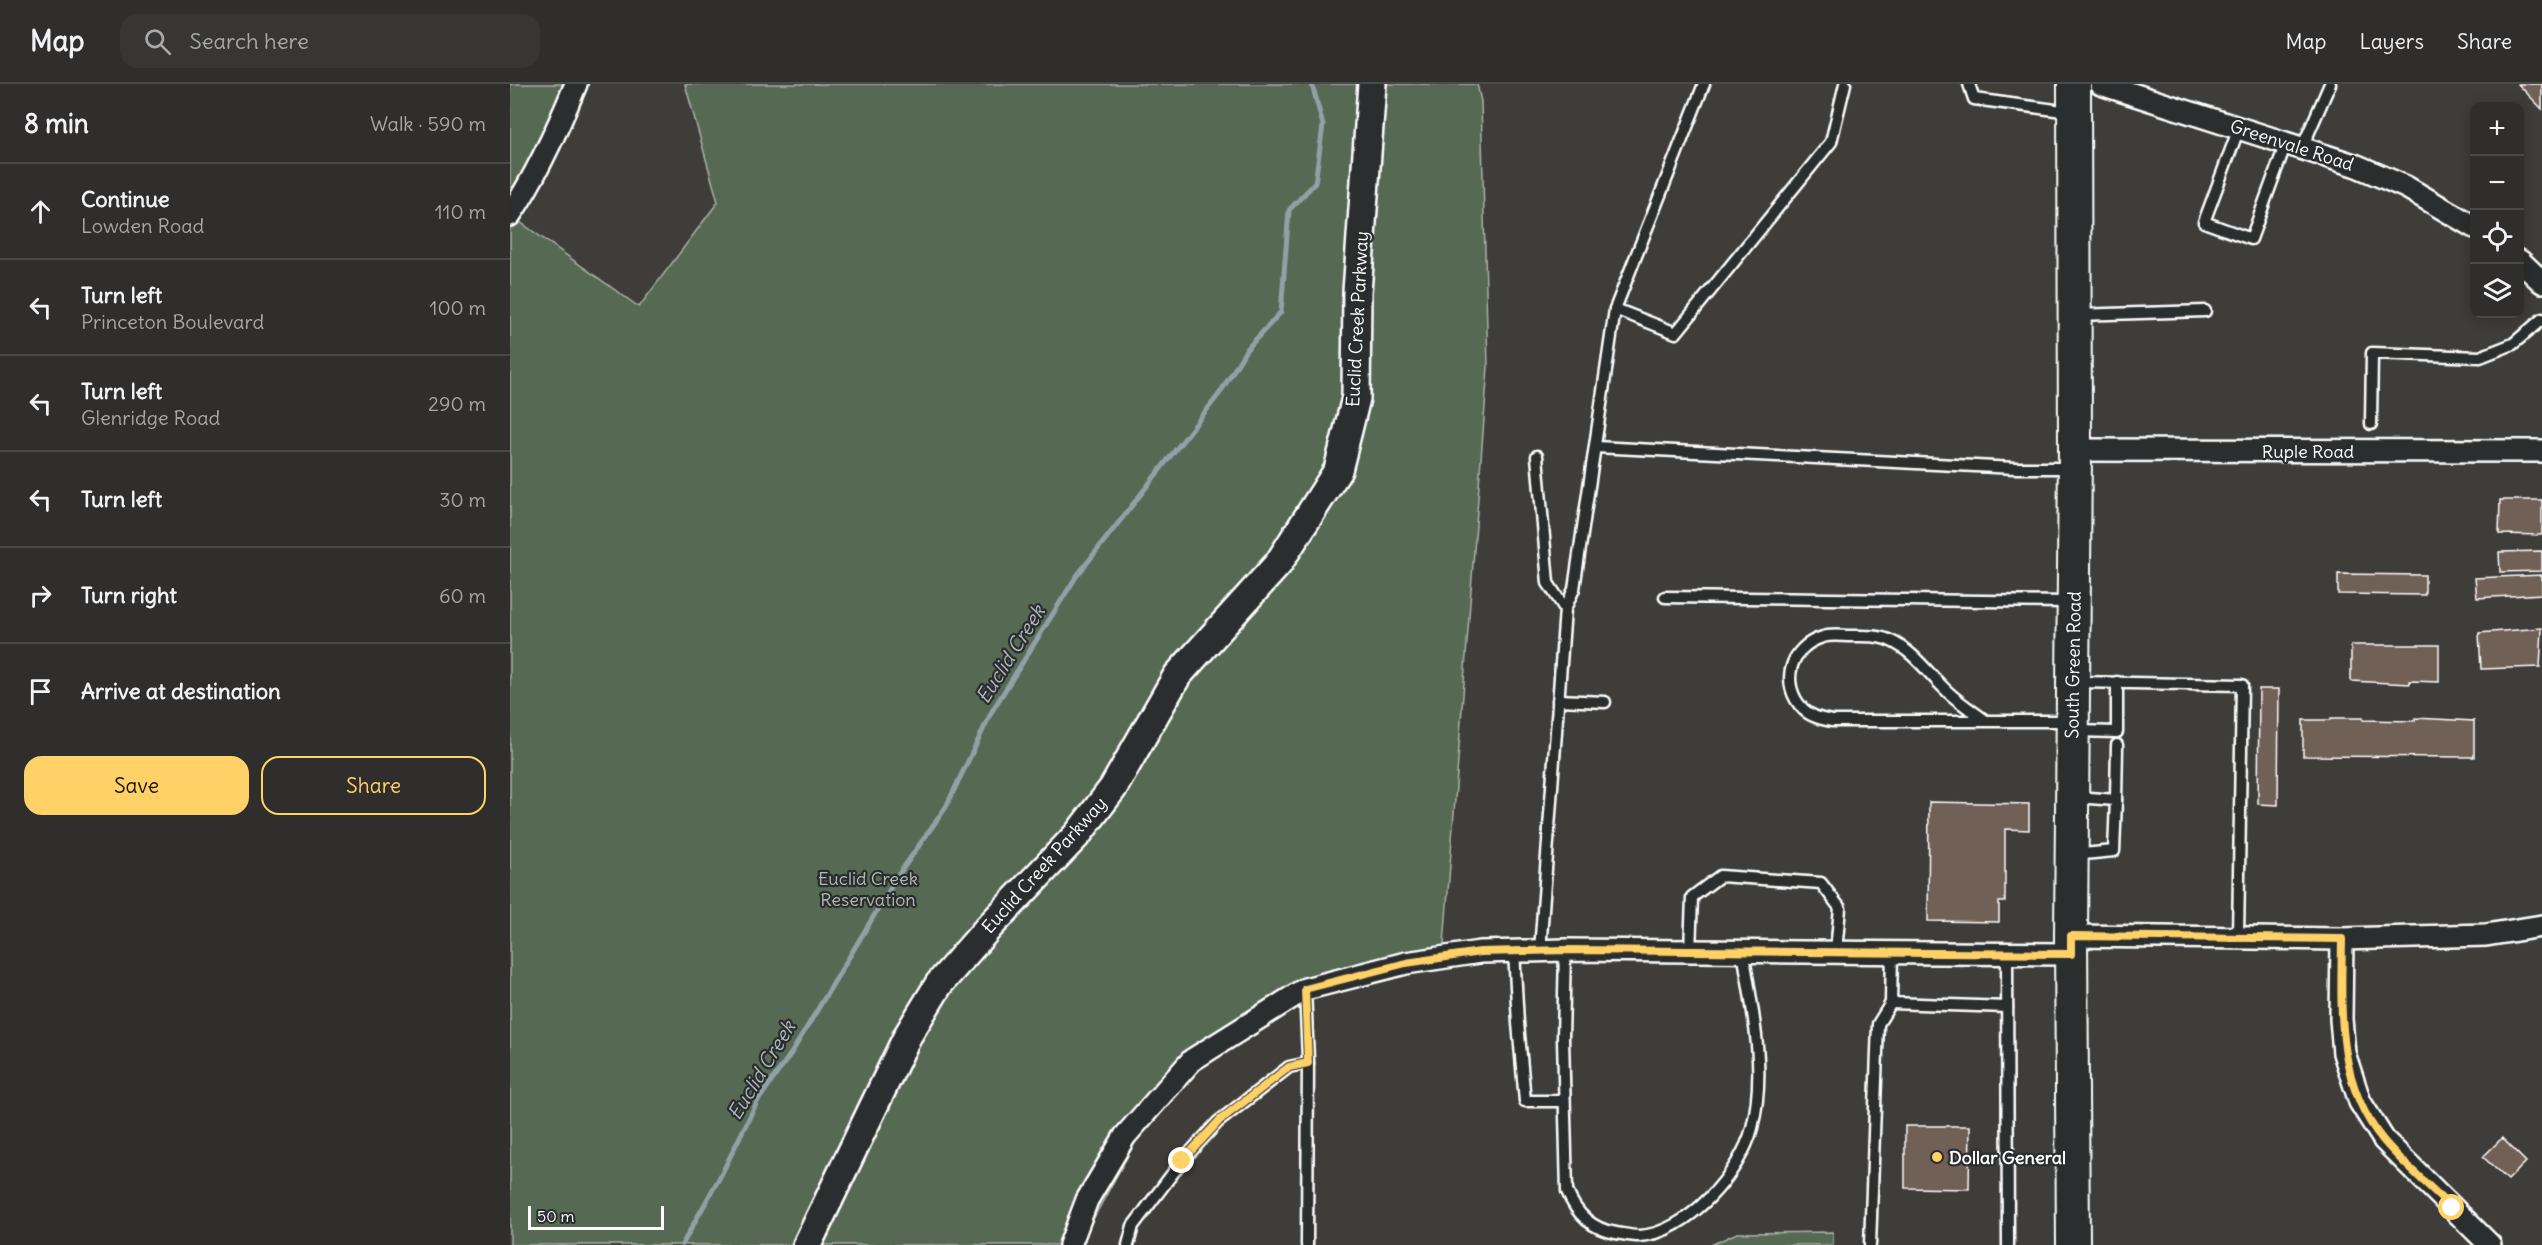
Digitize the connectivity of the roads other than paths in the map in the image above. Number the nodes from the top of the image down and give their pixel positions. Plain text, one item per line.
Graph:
1 (576, 84) edge
2 (1372, 84) edge
3 (1704, 84) edge
4 (1845, 84) edge
5 (1969, 84) edge
6 (2101, 84) edge
7 (2330, 84) edge
8 (2147, 91) edge
9 (2074, 98) edge
10 (2239, 128) junction
11 (2294, 146) junction
12 (510, 215) edge
13 (2470, 224) edge
14 (2523, 264) edge
15 (2542, 282) edge
16 (1615, 309) junction
17 (2205, 311) dead end
18 (2075, 315) junction
19 (2542, 319) edge
20 (2371, 424) dead end
21 (1595, 447) junction
22 (2542, 451) edge
23 (1538, 456) dead end
24 (2075, 459) junction
25 (1665, 597) dead end
26 (2074, 602) junction
27 (1565, 609) junction
28 (2073, 681) junction
29 (2118, 682) junction
30 (1558, 700) junction
31 (1605, 702) dead end
32 (1986, 721) junction
33 (2072, 726) junction
34 (2117, 745) dead end
35 (2072, 797) junction
36 (2116, 800) junction
37 (2071, 855) junction
38 (2542, 926) edge
39 (2238, 938) junction
40 (2342, 939) junction
41 (2071, 945) junction
42 (1565, 950) junction
43 (1514, 951) junction
44 (1540, 951) junction
45 (1690, 951) junction
46 (1743, 951) junction
47 (1836, 951) junction
48 (1892, 952) junction
49 (2007, 953) junction
50 (1305, 989) junction
51 (1891, 1003) junction
52 (2007, 1007) junction
53 (1308, 1063) junction
54 (1563, 1101) junction
55 (807, 1245) edge
56 (1070, 1245) edge
57 (1128, 1245) edge
58 (1307, 1245) edge
59 (1870, 1245) edge
60 (2008, 1245) edge
61 (2073, 1245) edge
62 (2490, 1245) edge

1 - 12 street
2 - 55 street, Euclid Creek Parkway
3 - 16 lane
4 - 16 lane
5 - 9 lane
6 - 8 street, Greenvale Road
7 - 11 lane
8 - 10 street, Greenvale Road
9 - 18 main road, South Green Road
10 - 11 street, Greenvale Road
10 - 11 lane
11 - 13 street, Greenvale Road
14 - 15 street
16 - 21 lane
17 - 18 lane
18 - 24 main road, South Green Road
19 - 20 lane
21 - 24 lane
21 - 27 lane
22 - 24 street, Ruple Road
23 - 27 lane
24 - 26 main road, South Green Road
25 - 26 lane
26 - 28 main road, South Green Road
27 - 30 lane
28 - 29 lane
28 - 33 main road, South Green Road
29 - 33 lane
29 - 39 lane
30 - 31 lane
30 - 44 lane
32 - 32 lane
32 - 33 lane
33 - 35 main road, South Green Road
34 - 36 lane
35 - 36 lane
35 - 37 main road, South Green Road
36 - 37 lane
37 - 41 main road, South Green Road
38 - 40 street
39 - 40 street
39 - 41 street
40 - 62 street
41 - 49 street
41 - 61 main road, South Green Road
42 - 44 street
42 - 45 street
42 - 54 lane
43 - 44 street
43 - 50 street
43 - 54 lane
45 - 46 street
45 - 47 lane
46 - 47 street
46 - 54 lane
47 - 48 street
48 - 49 street
48 - 51 lane
49 - 52 lane
50 - 53 lane
50 - 56 street
51 - 52 lane
51 - 59 lane
52 - 60 lane
53 - 57 lane
53 - 58 lane

